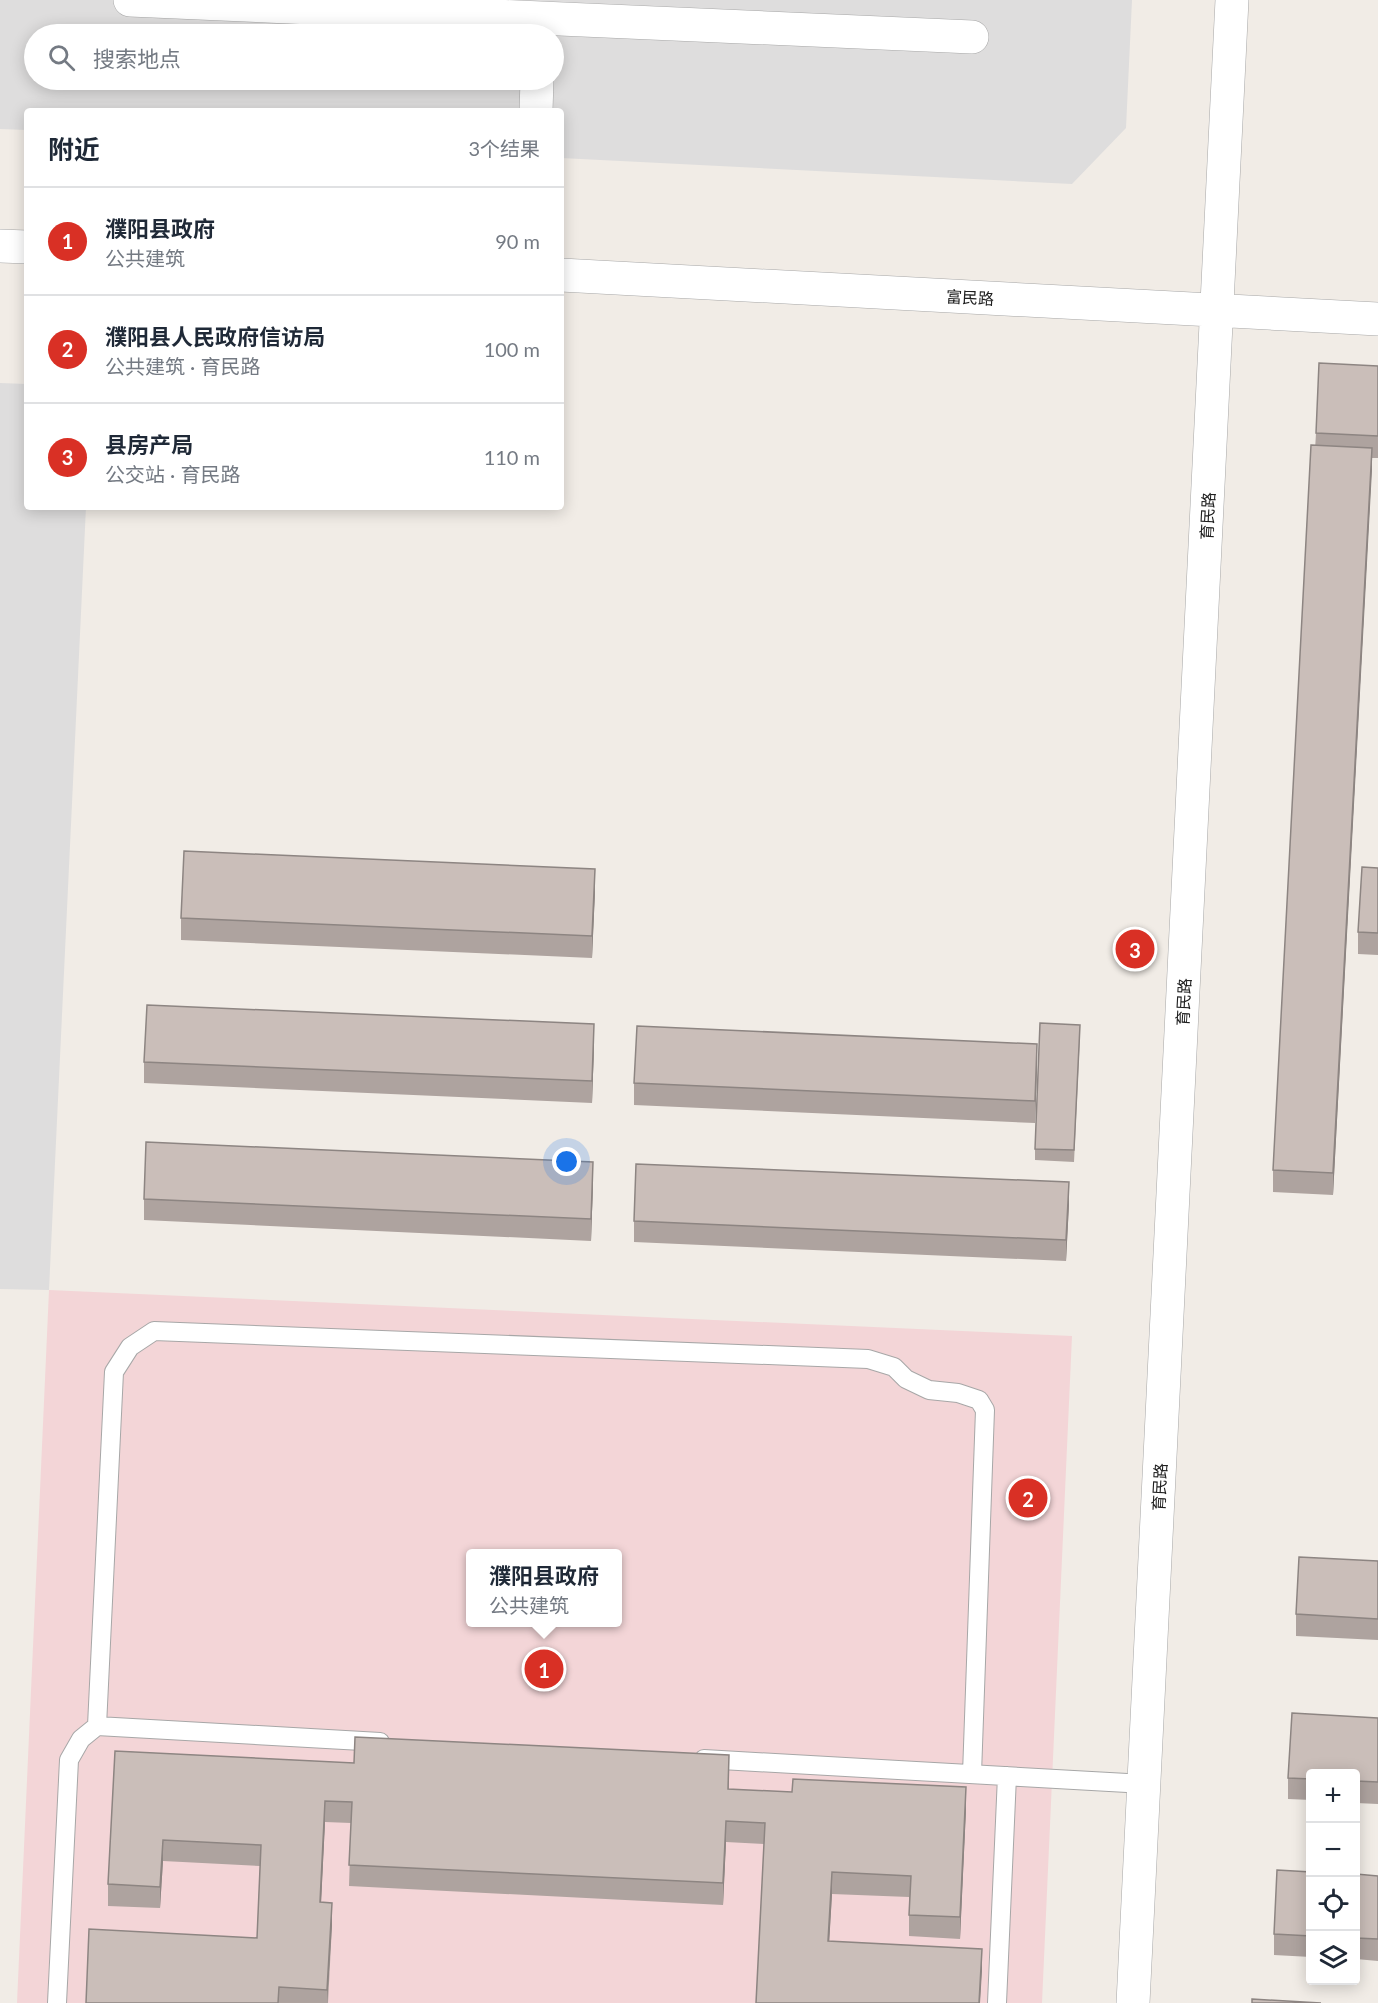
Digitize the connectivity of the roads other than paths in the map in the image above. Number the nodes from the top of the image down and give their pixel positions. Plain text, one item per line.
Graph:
1 (130, 0) edge
2 (1232, 0) edge
3 (508, 24) edge
4 (564, 27) edge
5 (972, 37) dead end
6 (537, 90) edge
7 (536, 108) edge
8 (0, 246) edge
9 (24, 247) edge
10 (564, 275) edge
11 (1217, 310) junction
12 (1378, 319) edge
13 (97, 1726) junction
14 (393, 1742) edge
15 (688, 1759) edge
16 (972, 1774) junction
17 (1007, 1776) junction
18 (1144, 1784) junction
19 (57, 2003) edge
20 (997, 2003) edge
21 (1133, 2003) edge

1 - 3 street
2 - 11 street, 育民路
4 - 5 street
6 - 7 street
8 - 9 street
10 - 11 street, 富民路
11 - 12 street, 富民路
11 - 18 street, 育民路
13 - 14 lane
13 - 16 lane
13 - 19 lane
15 - 16 lane
16 - 17 lane
17 - 18 lane
17 - 20 lane
18 - 21 street, 育民路

